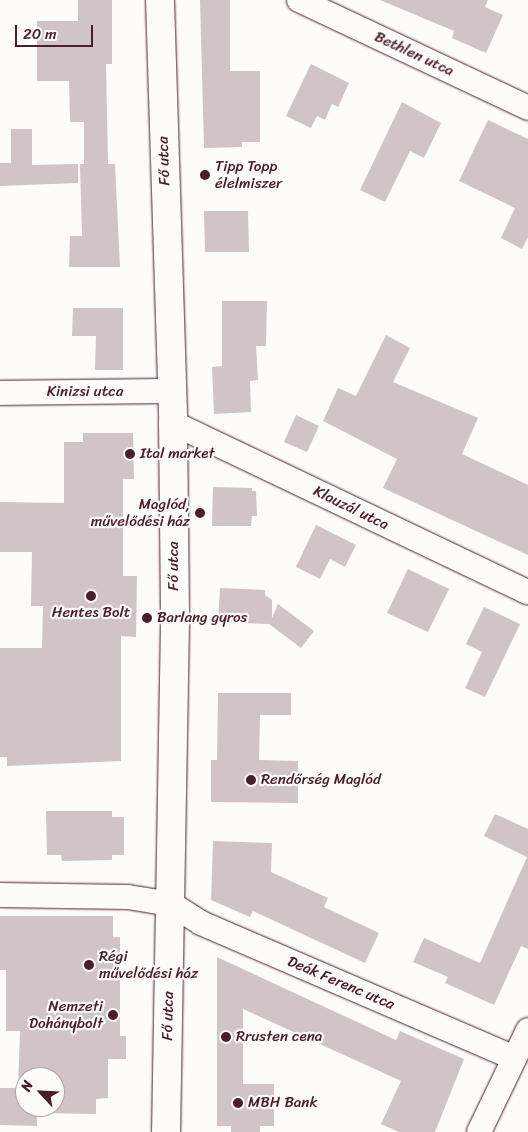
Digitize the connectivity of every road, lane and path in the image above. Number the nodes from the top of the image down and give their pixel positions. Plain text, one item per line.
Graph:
1 (160, 0) edge
2 (299, 0) edge
3 (528, 108) edge
4 (171, 391) junction
5 (0, 393) edge
6 (174, 423) junction
7 (528, 592) edge
8 (0, 895) edge
9 (171, 904) junction
10 (528, 1030) edge
11 (514, 1058) junction
12 (166, 1132) edge
13 (479, 1132) edge

1 - 4 main road, Fő utca
2 - 3 street, Bethlen utca
4 - 5 street, Kinizsi utca
4 - 6 main road, Fő utca
6 - 7 street, Klauzál utca
6 - 9 main road, Fő utca
8 - 9 street
9 - 11 street, Deák Ferenc utca
9 - 12 main road, Fő utca
10 - 11 street
11 - 13 street

